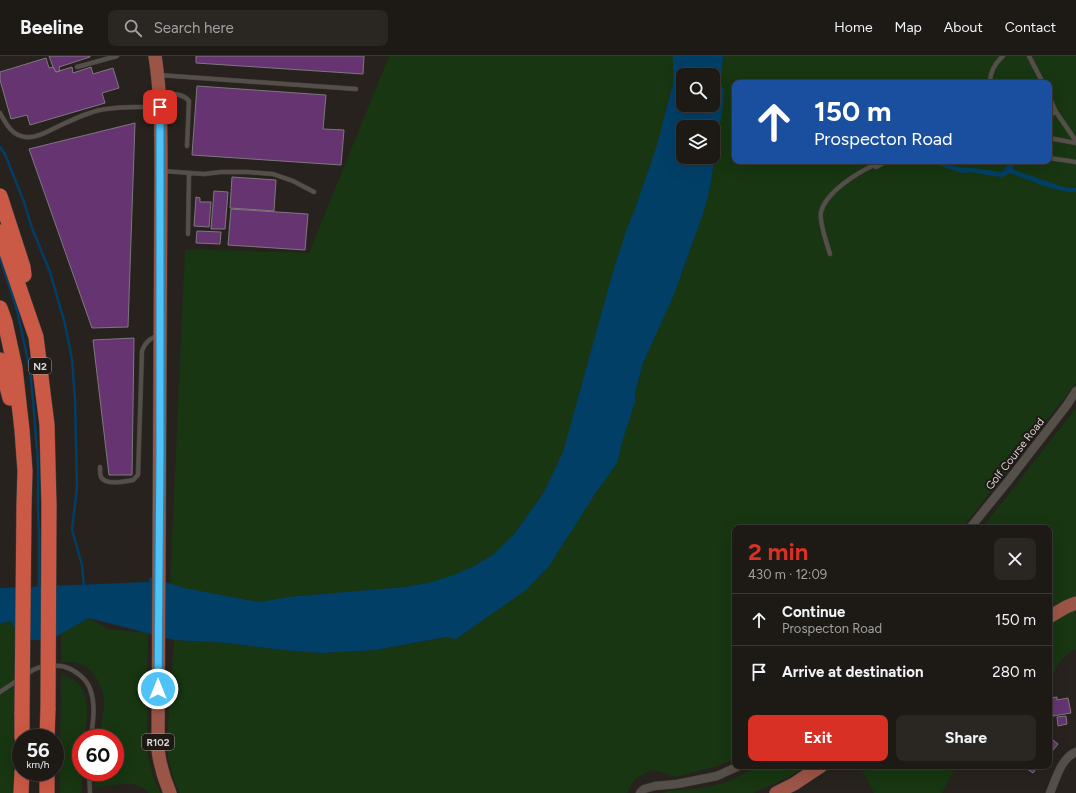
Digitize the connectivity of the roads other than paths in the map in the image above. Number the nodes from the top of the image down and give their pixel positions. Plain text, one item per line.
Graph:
1 (117, 56) edge
2 (155, 56) edge
3 (1003, 56) edge
4 (1029, 56) edge
5 (77, 67) dead end
6 (158, 75) junction
7 (990, 80) edge
8 (1041, 80) edge
9 (356, 90) dead end
10 (160, 93) junction
11 (1052, 103) edge
12 (160, 107) junction
13 (1056, 112) junction
14 (0, 113) edge
15 (1052, 114) edge
16 (1052, 138) edge
17 (1076, 142) edge
18 (187, 146) dead end
19 (1052, 158) edge
20 (1076, 162) edge
21 (882, 164) edge
22 (161, 171) junction
23 (189, 174) junction
24 (314, 192) dead end
25 (0, 196) edge
26 (0, 232) edge
27 (188, 234) dead end
28 (830, 254) dead end
29 (0, 308) edge
30 (160, 334) junction
31 (36, 337) junction
32 (0, 360) edge
33 (1076, 391) edge
34 (22, 430) junction
35 (100, 467) dead end
36 (972, 525) edge
37 (1076, 603) edge
38 (1052, 615) edge
39 (0, 692) edge
40 (22, 729) edge
41 (47, 729) edge
42 (92, 729) edge
43 (1076, 752) edge
44 (732, 769) edge
45 (816, 769) edge
46 (22, 781) edge
47 (47, 781) edge
48 (89, 781) edge
49 (22, 793) edge
50 (47, 793) edge
51 (90, 793) edge
52 (170, 793) edge
53 (640, 793) edge
54 (776, 793) edge
55 (1050, 793) edge

1 - 5 lane
2 - 6 main road, R102
3 - 7 lane
4 - 8 lane
6 - 9 lane
6 - 10 main road, R102
10 - 12 main road, R102
10 - 18 lane
11 - 13 lane
12 - 14 lane
12 - 22 main road, R102
13 - 15 lane
13 - 17 lane
16 - 17 lane
19 - 20 lane
21 - 28 lane
22 - 23 lane
22 - 30 main road, R102
23 - 24 lane
23 - 27 lane
25 - 31 highway
26 - 31 highway, N2
29 - 34 highway, N2
30 - 35 lane
30 - 52 main road, R102
31 - 41 highway, N2, bridge
32 - 34 highway
33 - 36 street, Golf Course Road
34 - 40 highway, N2, bridge
37 - 38 main road
39 - 42 lane
43 - 55 street
44 - 53 street
45 - 54 main road
46 - 49 highway
47 - 50 highway
48 - 51 lane

